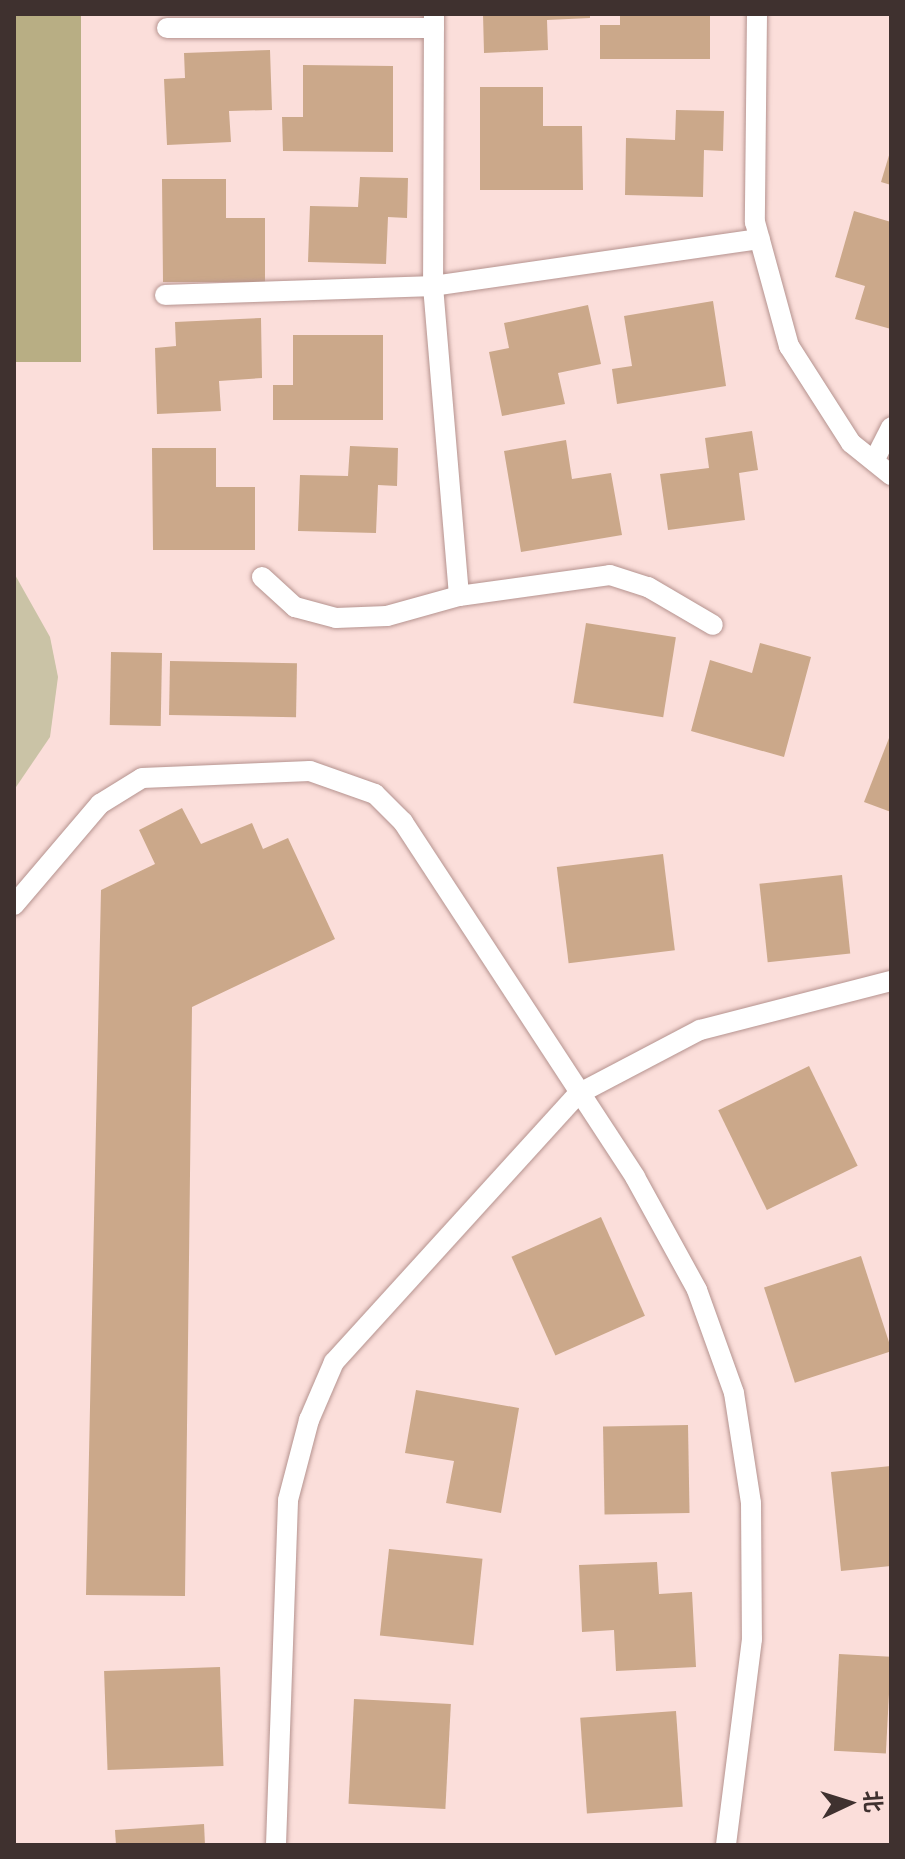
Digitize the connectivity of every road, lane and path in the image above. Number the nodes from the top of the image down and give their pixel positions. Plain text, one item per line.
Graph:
1 (757, 14) edge
2 (434, 21) edge
3 (167, 28) dead end
4 (760, 239) junction
5 (433, 286) junction
6 (165, 295) dead end
7 (891, 427) edge
8 (874, 461) junction
9 (891, 475) edge
10 (262, 577) dead end
11 (459, 596) junction
12 (713, 625) dead end
13 (14, 905) edge
14 (891, 981) edge
15 (578, 1094) junction
16 (276, 1845) edge
17 (726, 1845) edge

1 - 4 lane
2 - 3 lane
2 - 5 lane
4 - 5 lane
4 - 8 lane
5 - 6 lane
5 - 11 lane
7 - 8 lane
8 - 9 lane
10 - 11 lane
11 - 12 lane
13 - 15 lane
14 - 15 lane
15 - 16 lane
15 - 17 lane

